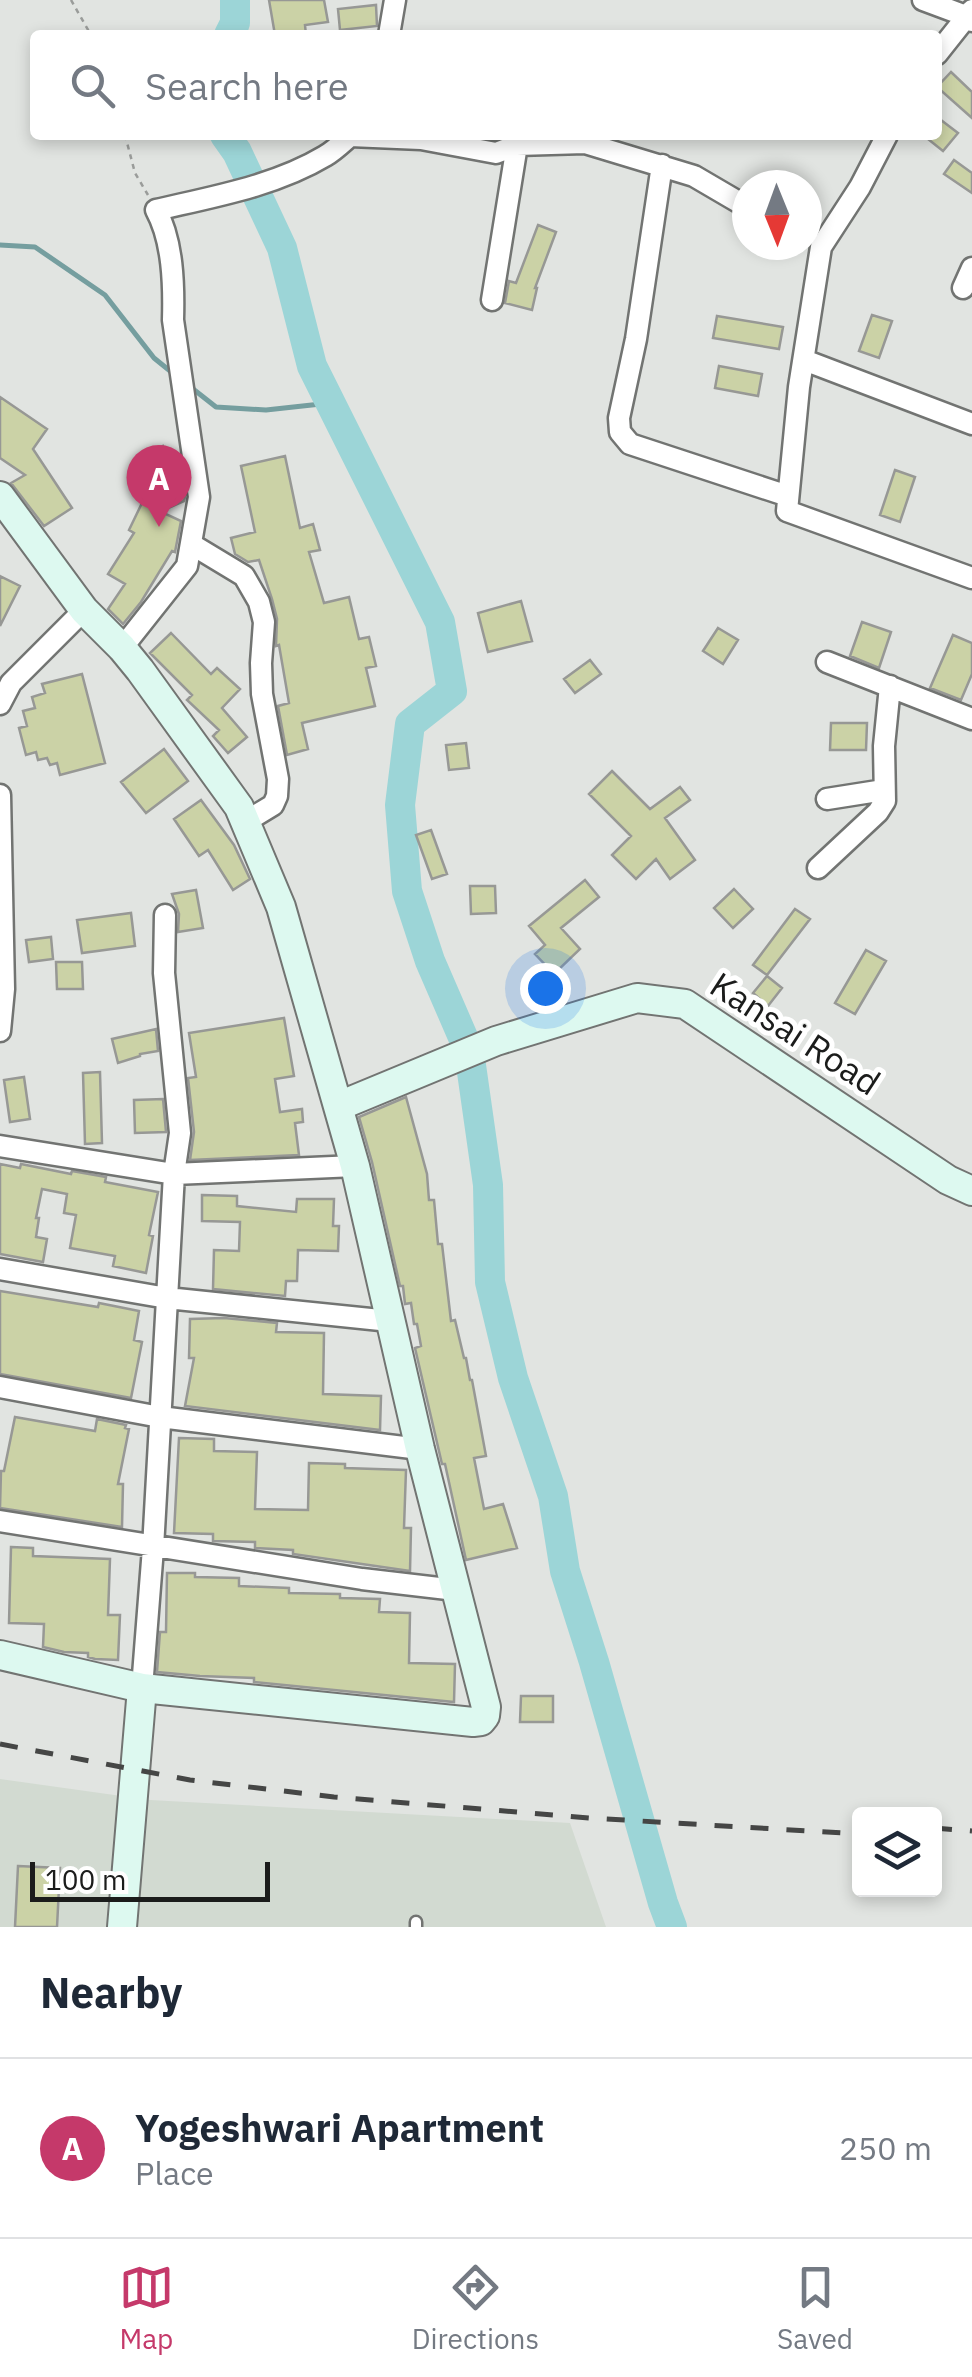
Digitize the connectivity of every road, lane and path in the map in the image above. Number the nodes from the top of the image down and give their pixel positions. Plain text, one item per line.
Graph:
1 (71, 0) edge
2 (395, 0) edge
3 (924, 0) edge
4 (970, 16) edge
5 (88, 30) edge
6 (390, 30) edge
7 (942, 48) edge
8 (126, 140) edge
9 (345, 140) edge
10 (426, 140) edge
11 (884, 140) edge
12 (517, 145) junction
13 (662, 165) junction
14 (732, 198) edge
15 (156, 210) junction
16 (822, 234) edge
17 (813, 260) edge
18 (972, 268) edge
19 (962, 288) dead end
20 (492, 300) dead end
21 (804, 360) junction
22 (972, 424) edge
23 (0, 496) edge
24 (788, 496) junction
25 (191, 544) junction
26 (972, 578) edge
27 (84, 610) junction
28 (122, 648) junction
29 (827, 662) dead end
30 (890, 686) junction
31 (0, 704) edge
32 (972, 719) edge
33 (884, 790) junction
34 (0, 795) edge
35 (827, 799) dead end
36 (246, 822) junction
37 (818, 868) dead end
38 (165, 915) dead end
39 (0, 1031) edge
40 (338, 1106) junction
41 (0, 1146) edge
42 (355, 1166) junction
43 (174, 1174) junction
44 (972, 1192) edge
45 (0, 1269) edge
46 (167, 1298) junction
47 (390, 1321) junction
48 (0, 1387) edge
49 (160, 1417) junction
50 (420, 1449) junction
51 (0, 1522) edge
52 (154, 1548) junction
53 (456, 1590) junction
54 (0, 1654) edge
55 (142, 1688) junction
56 (122, 1927) edge

1 - 5 path
2 - 6 street
3 - 4 street
4 - 7 street
8 - 15 path
9 - 15 street
10 - 12 street
11 - 16 street
12 - 13 street
12 - 20 street
13 - 14 street
13 - 24 street
15 - 25 street
17 - 21 street
18 - 19 street
21 - 22 street
21 - 24 street
23 - 27 street
24 - 26 street
25 - 28 street
25 - 36 street
27 - 28 street
27 - 31 street
28 - 36 street
29 - 30 street
30 - 32 street
30 - 33 street
33 - 35 street
33 - 37 street
34 - 39 street
36 - 40 street
38 - 43 street
40 - 42 street
40 - 44 street, Kansai Road
41 - 43 street
42 - 43 street
42 - 47 street
43 - 46 street
45 - 46 street
46 - 47 street
46 - 49 street
47 - 50 street
48 - 49 street
49 - 50 street
49 - 52 street
50 - 53 street
51 - 52 street
52 - 53 street
52 - 55 street
53 - 55 street
54 - 55 street
55 - 56 street

